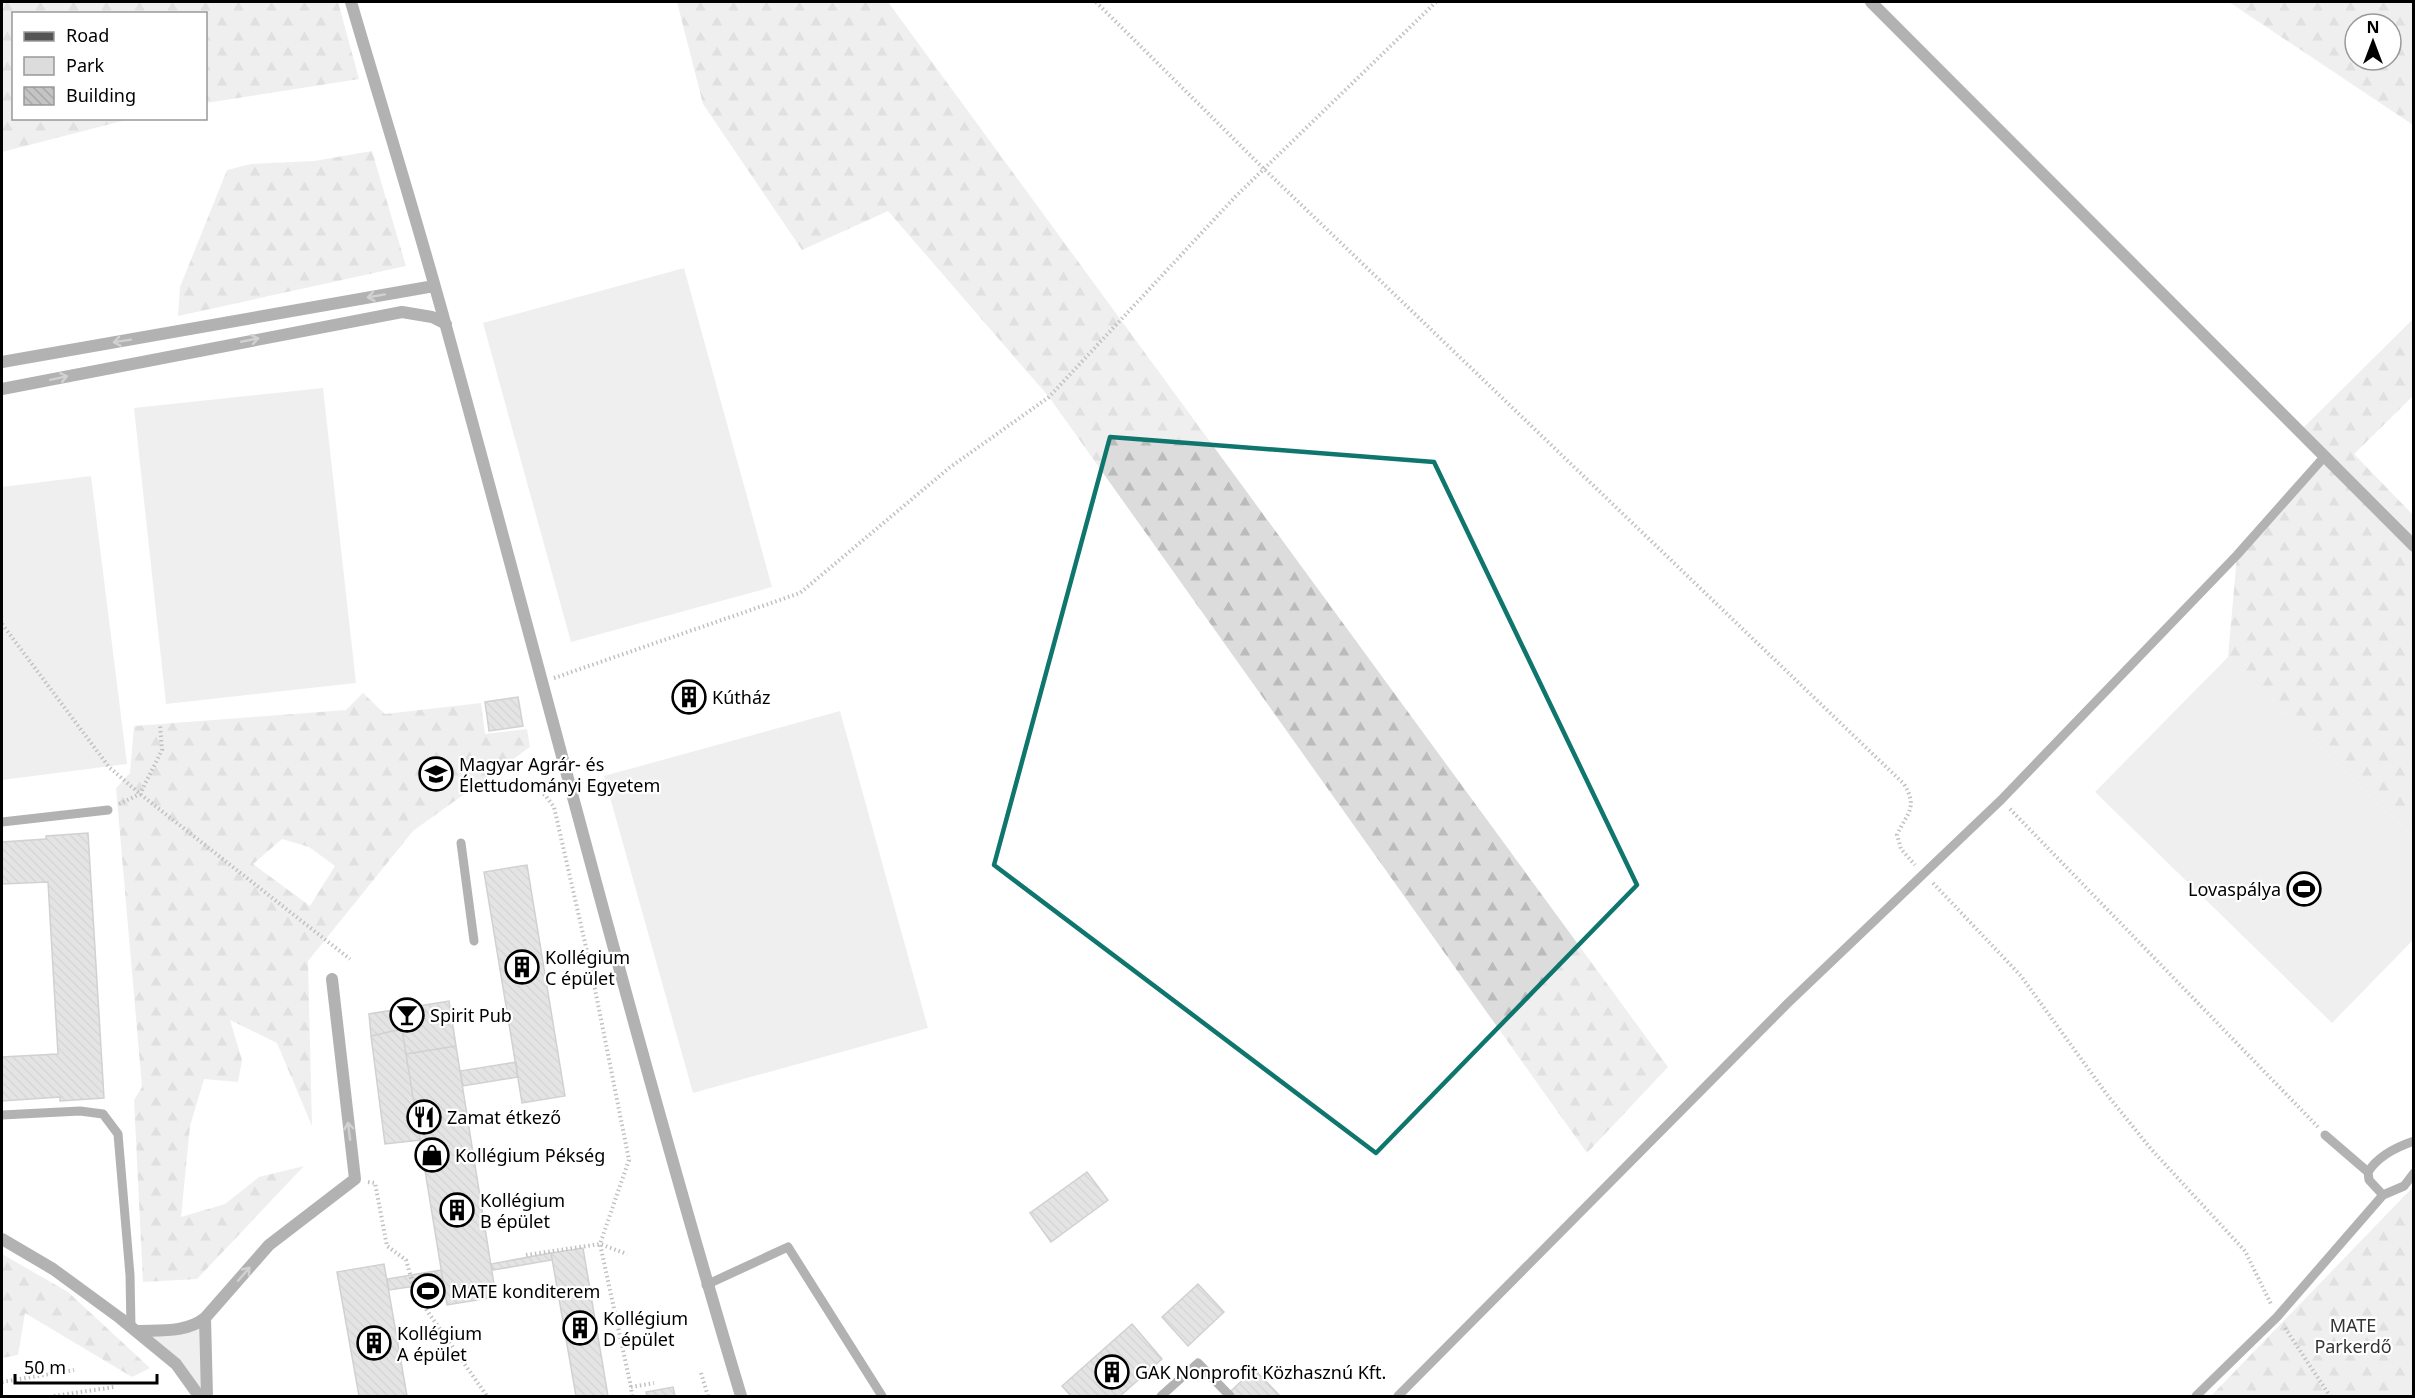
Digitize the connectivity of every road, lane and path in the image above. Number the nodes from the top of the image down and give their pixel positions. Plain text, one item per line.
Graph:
1 (351, 2) edge
2 (1096, 2) edge
3 (1436, 2) edge
4 (1871, 2) edge
5 (1264, 169) junction
6 (434, 286) junction
7 (446, 324) junction
8 (157, 335) junction
9 (162, 357) junction
10 (2, 362) edge
11 (2, 389) edge
12 (2325, 456) junction
13 (2414, 546) edge
14 (2, 624) edge
15 (542, 682) junction
16 (160, 724) dead end
17 (523, 784) dead end
18 (140, 794) junction
19 (2001, 800) junction
20 (108, 810) joint
21 (2, 822) edge
22 (461, 843) dead end
23 (1924, 873) junction
24 (474, 941) dead end
25 (350, 959) dead end
26 (332, 979) dead end
27 (2, 1115) edge
28 (2325, 1135) joint
29 (2414, 1141) edge
30 (2368, 1172) junction
31 (2414, 1173) edge
32 (355, 1179) junction
33 (2383, 1195) junction
34 (2, 1239) edge
35 (600, 1244) junction
36 (627, 1254) dead end
37 (526, 1255) dead end
38 (706, 1285) junction
39 (2277, 1317) junction
40 (205, 1318) junction
41 (134, 1329) junction
42 (74, 1370) dead end
43 (701, 1372) dead end
44 (2, 1382) edge
45 (654, 1383) dead end
46 (631, 1387) junction
47 (114, 1388) dead end
48 (54, 1396) edge
49 (199, 1396) edge
50 (207, 1396) edge
51 (487, 1396) edge
52 (632, 1396) edge
53 (708, 1396) edge
54 (741, 1396) edge
55 (882, 1396) edge
56 (1161, 1396) edge
57 (1230, 1396) edge
58 (1398, 1396) edge
59 (2196, 1396) edge
60 (2330, 1396) edge

1 - 6 street
2 - 5 path
3 - 5 path
4 - 12 street
5 - 15 path
5 - 23 path
6 - 7 street
6 -> 8 street
9 -> 7 street
7 - 15 street
8 - 9 street
8 -> 10 street
11 -> 9 street
12 - 13 street
12 - 19 lane
14 - 18 path
15 - 38 street
16 - 18 path
17 - 35 path
18 - 20 path
18 - 25 path
19 - 23 lane
19 - 28 path
20 - 21 lane
22 - 24 lane
23 - 39 path
23 - 58 lane
32 -> 26 street
27 - 41 lane
28 - 30 lane
29 - 30 lane
30 - 33 lane
31 - 33 lane
40 -> 32 street
32 - 51 path
33 - 39 lane
34 - 41 street
35 - 36 path
35 - 37 path
35 - 46 path
38 - 54 street
38 - 55 lane
39 - 59 lane
39 - 60 path
40 - 41 street
40 - 50 street
41 - 49 street
42 - 44 path
43 - 53 path
45 - 46 path
46 - 52 path
47 - 48 path
56 - 57 lane

